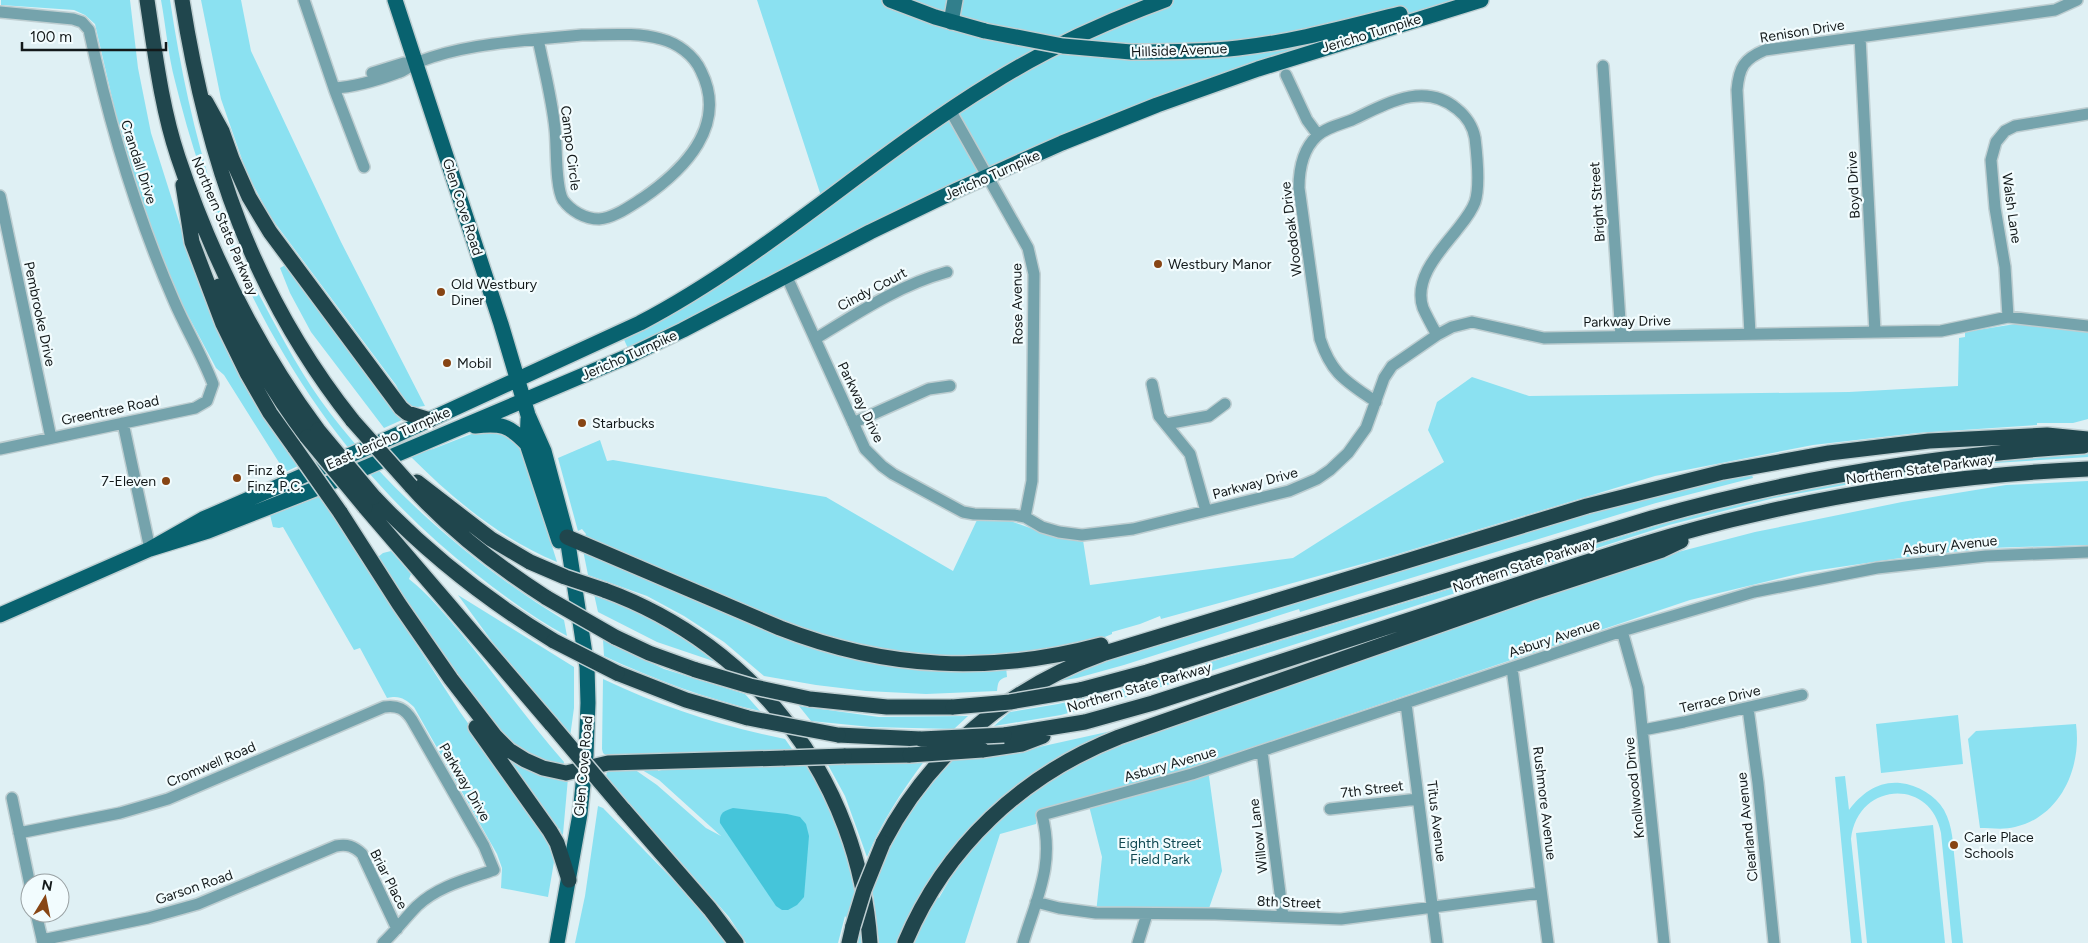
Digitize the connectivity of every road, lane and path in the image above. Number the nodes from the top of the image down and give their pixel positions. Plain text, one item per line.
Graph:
1 (147, 0) edge
2 (182, 0) edge
3 (304, 0) edge
4 (395, 0) edge
5 (890, 0) edge
6 (954, 0) edge
7 (1165, 0) edge
8 (1470, 0) edge
9 (1481, 0) edge
10 (2077, 0) edge
11 (0, 12) edge
12 (951, 22) junction
13 (1860, 37) junction
14 (538, 40) junction
15 (416, 63) junction
16 (1603, 66) dead end
17 (1286, 76) dead end
18 (197, 85) junction
19 (334, 88) junction
20 (950, 110) junction
21 (2088, 114) edge
22 (1318, 135) junction
23 (178, 156) junction
24 (364, 168) dead end
25 (989, 176) junction
26 (0, 196) edge
27 (947, 272) dead end
28 (786, 275) junction
29 (2008, 317) junction
30 (2088, 326) edge
31 (1875, 332) junction
32 (1750, 334) junction
33 (1437, 335) junction
34 (1621, 336) junction
35 (815, 339) junction
36 (517, 380) junction
37 (213, 384) joint
38 (1152, 384) dead end
39 (950, 386) dead end
40 (1376, 402) junction
41 (1224, 404) dead end
42 (526, 408) junction
43 (430, 420) junction
44 (123, 423) junction
45 (853, 423) junction
46 (1166, 424) junction
47 (456, 429) junction
48 (51, 438) junction
49 (2088, 439) edge
50 (527, 444) junction
51 (2088, 445) edge
52 (0, 449) edge
53 (2088, 469) edge
54 (414, 484) junction
55 (369, 502) junction
56 (1206, 512) junction
57 (1025, 517) junction
58 (1725, 521) junction
59 (568, 537) junction
60 (150, 549) junction
61 (2088, 552) edge
62 (574, 587) junction
63 (1269, 603) junction
64 (0, 615) edge
65 (1622, 631) junction
66 (1512, 668) junction
67 (451, 679) junction
68 (1802, 695) dead end
69 (1406, 704) junction
70 (1748, 708) junction
71 (406, 711) joint
72 (1085, 722) junction
73 (1643, 730) junction
74 (1262, 751) junction
75 (585, 769) junction
76 (12, 798) dead end
77 (1418, 799) junction
78 (1330, 810) dead end
79 (20, 833) junction
80 (350, 846) joint
81 (28, 873) edge
82 (569, 880) junction
83 (1541, 893) junction
84 (1036, 902) junction
85 (1433, 907) junction
86 (1147, 914) junction
87 (1283, 917) junction
88 (38, 923) edge
89 (397, 929) junction
90 (42, 942) edge
91 (383, 943) edge
92 (557, 943) edge
93 (736, 943) edge
94 (849, 943) edge
95 (870, 943) edge
96 (905, 943) edge
97 (1023, 943) edge
98 (1138, 943) edge
99 (1437, 943) edge
100 (1548, 943) edge
101 (1664, 943) edge
102 (1774, 943) edge

1 - 23 highway, Northern State Parkway
2 - 18 highway, Northern State Parkway
3 - 19 street
4 - 15 main road, Glen Cove Road
5 - 12 main road, Hillside Avenue
6 - 12 street
7 - 20 main road, Jericho Turnpike
8 - 12 main road, Hillside Avenue, bridge
9 - 25 main road, Jericho Turnpike
10 - 13 street, Renison Drive
11 - 37 street, Crandall Drive
13 - 31 street, Boyd Drive
13 - 32 street, Renison Drive
14 - 14 street, Campo Circle
14 - 15 street, Campo Circle
15 - 19 street, Campo Circle
15 - 36 main road, Glen Cove Road
16 - 34 street, Bright Street
17 - 22 street
18 - 43 highway
18 - 54 highway, Northern State Parkway, bridge
19 - 24 street
20 - 25 street, Rose Avenue
20 - 36 main road, Jericho Turnpike
21 - 29 street, Walsh Lane
22 - 33 street
22 - 40 street, Woodoak Drive
23 - 55 highway, bridge
23 - 67 highway, bridge
25 - 28 main road, Jericho Turnpike
25 - 57 street, Rose Avenue
26 - 48 street, Pembrooke Drive
27 - 35 street, Cindy Court
28 - 35 street, Parkway Drive
28 - 42 main road, Jericho Turnpike
29 - 30 street, Parkway Drive
29 - 31 street, Parkway Drive
31 - 32 street, Parkway Drive
32 - 34 street, Parkway Drive
33 - 34 street, Parkway Drive
33 - 40 street, Parkway Drive
35 - 45 street, Parkway Drive
36 - 42 main road, Glen Cove Road
36 - 43 main road, East Jericho Turnpike
37 - 44 street, Greentree Road
38 - 46 street
39 - 45 street
40 - 56 street, Parkway Drive
41 - 46 street
42 - 47 main road, East Jericho Turnpike
42 - 50 main road, Glen Cove Road
42 - 59 main road, Glen Cove Road
43 - 60 main road, East Jericho Turnpike
44 - 48 street, Greentree Road
44 - 60 street
45 - 57 street, Parkway Drive
46 - 56 street
47 - 50 main road
47 - 60 main road, East Jericho Turnpike
48 - 52 street, Greentree Road
49 - 63 highway
50 - 62 main road, Glen Cove Road
51 - 54 highway, Northern State Parkway, bridge
53 - 58 highway, Northern State Parkway
54 - 95 highway, bridge
55 - 72 highway, Northern State Parkway, bridge
55 - 93 highway, bridge
56 - 57 street, Parkway Drive
58 - 72 highway, Northern State Parkway
58 - 96 highway
59 - 62 main road, Glen Cove Road
59 - 63 highway
60 - 64 main road, East Jericho Turnpike
61 - 65 street, Asbury Avenue
62 - 75 main road, Glen Cove Road
63 - 94 highway, bridge
65 - 66 street, Asbury Avenue
65 - 73 street, Knollwood Drive
66 - 69 street, Asbury Avenue
66 - 83 street, Rushmore Avenue
67 - 75 highway
67 - 82 highway
68 - 70 street, Terrace Drive
69 - 74 street, Asbury Avenue
69 - 77 street, Titus Avenue
70 - 73 street, Terrace Drive
70 - 102 street, Clearland Avenue
71 - 79 street, Cromwell Road
71 - 89 street, Parkway Drive
72 - 75 highway, bridge
73 - 101 street, Knollwood Drive
74 - 84 street, Asbury Avenue
74 - 87 street, Willow Lane
75 - 82 main road, Glen Cove Road
76 - 79 street
77 - 78 street, 7th Street
77 - 85 street, Titus Avenue
79 - 81 street
80 - 89 street, Briar Place
80 - 90 street, Garson Road
82 - 92 main road, Glen Cove Road
83 - 85 street, 8th Street
83 - 100 street, Rushmore Avenue
84 - 86 street, 8th Street
84 - 97 street
85 - 87 street, 8th Street
85 - 99 street, Titus Avenue
86 - 87 street, 8th Street
86 - 98 street
88 - 90 street
89 - 91 street

